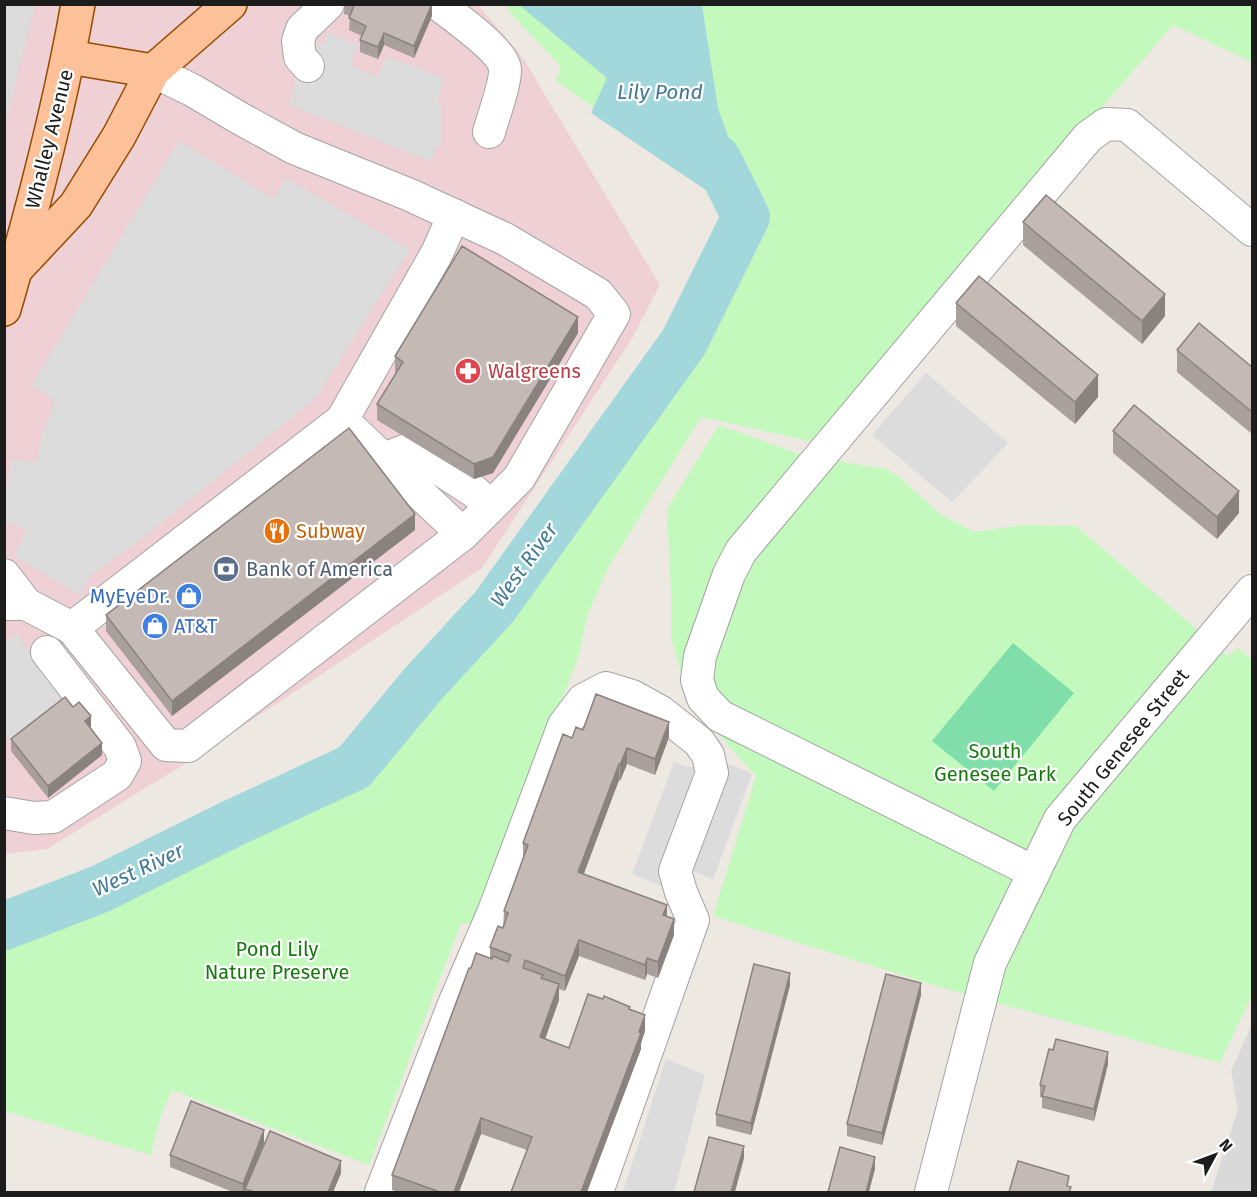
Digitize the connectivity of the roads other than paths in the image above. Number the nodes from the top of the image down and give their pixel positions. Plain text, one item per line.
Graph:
1 (78, 4) edge
2 (230, 4) edge
3 (328, 4) edge
4 (438, 4) edge
5 (69, 57) junction
6 (308, 66) dead end
7 (153, 71) junction
8 (489, 132) dead end
9 (454, 215) junction
10 (1252, 230) edge
11 (16, 269) junction
12 (4, 309) edge
13 (342, 420) junction
14 (384, 459) junction
15 (490, 506) junction
16 (463, 534) junction
17 (4, 575) edge
18 (1252, 591) edge
19 (15, 604) edge
20 (72, 628) junction
21 (48, 652) dead end
22 (739, 725) junction
23 (708, 755) junction
24 (4, 813) edge
25 (1034, 872) junction
26 (381, 1192) edge
27 (597, 1192) edge
28 (931, 1192) edge

1 - 5 main road
2 - 7 main road, Whalley Avenue
3 - 6 street
4 - 8 street
5 - 7 main road, Whalley Avenue
5 - 11 main road, Whalley Avenue
7 - 9 street
7 - 11 main road, Whalley Avenue
9 - 13 street
9 - 15 street
10 - 22 street
11 - 12 main road, Whalley Avenue
13 - 14 street
13 - 20 street
14 - 15 street
14 - 16 street
15 - 16 street
16 - 20 street
17 - 19 street
18 - 25 street, South Genesee Street
19 - 20 street
21 - 24 street
22 - 23 street
22 - 25 street
23 - 26 street
23 - 27 street
25 - 28 street, South Genesee Street

